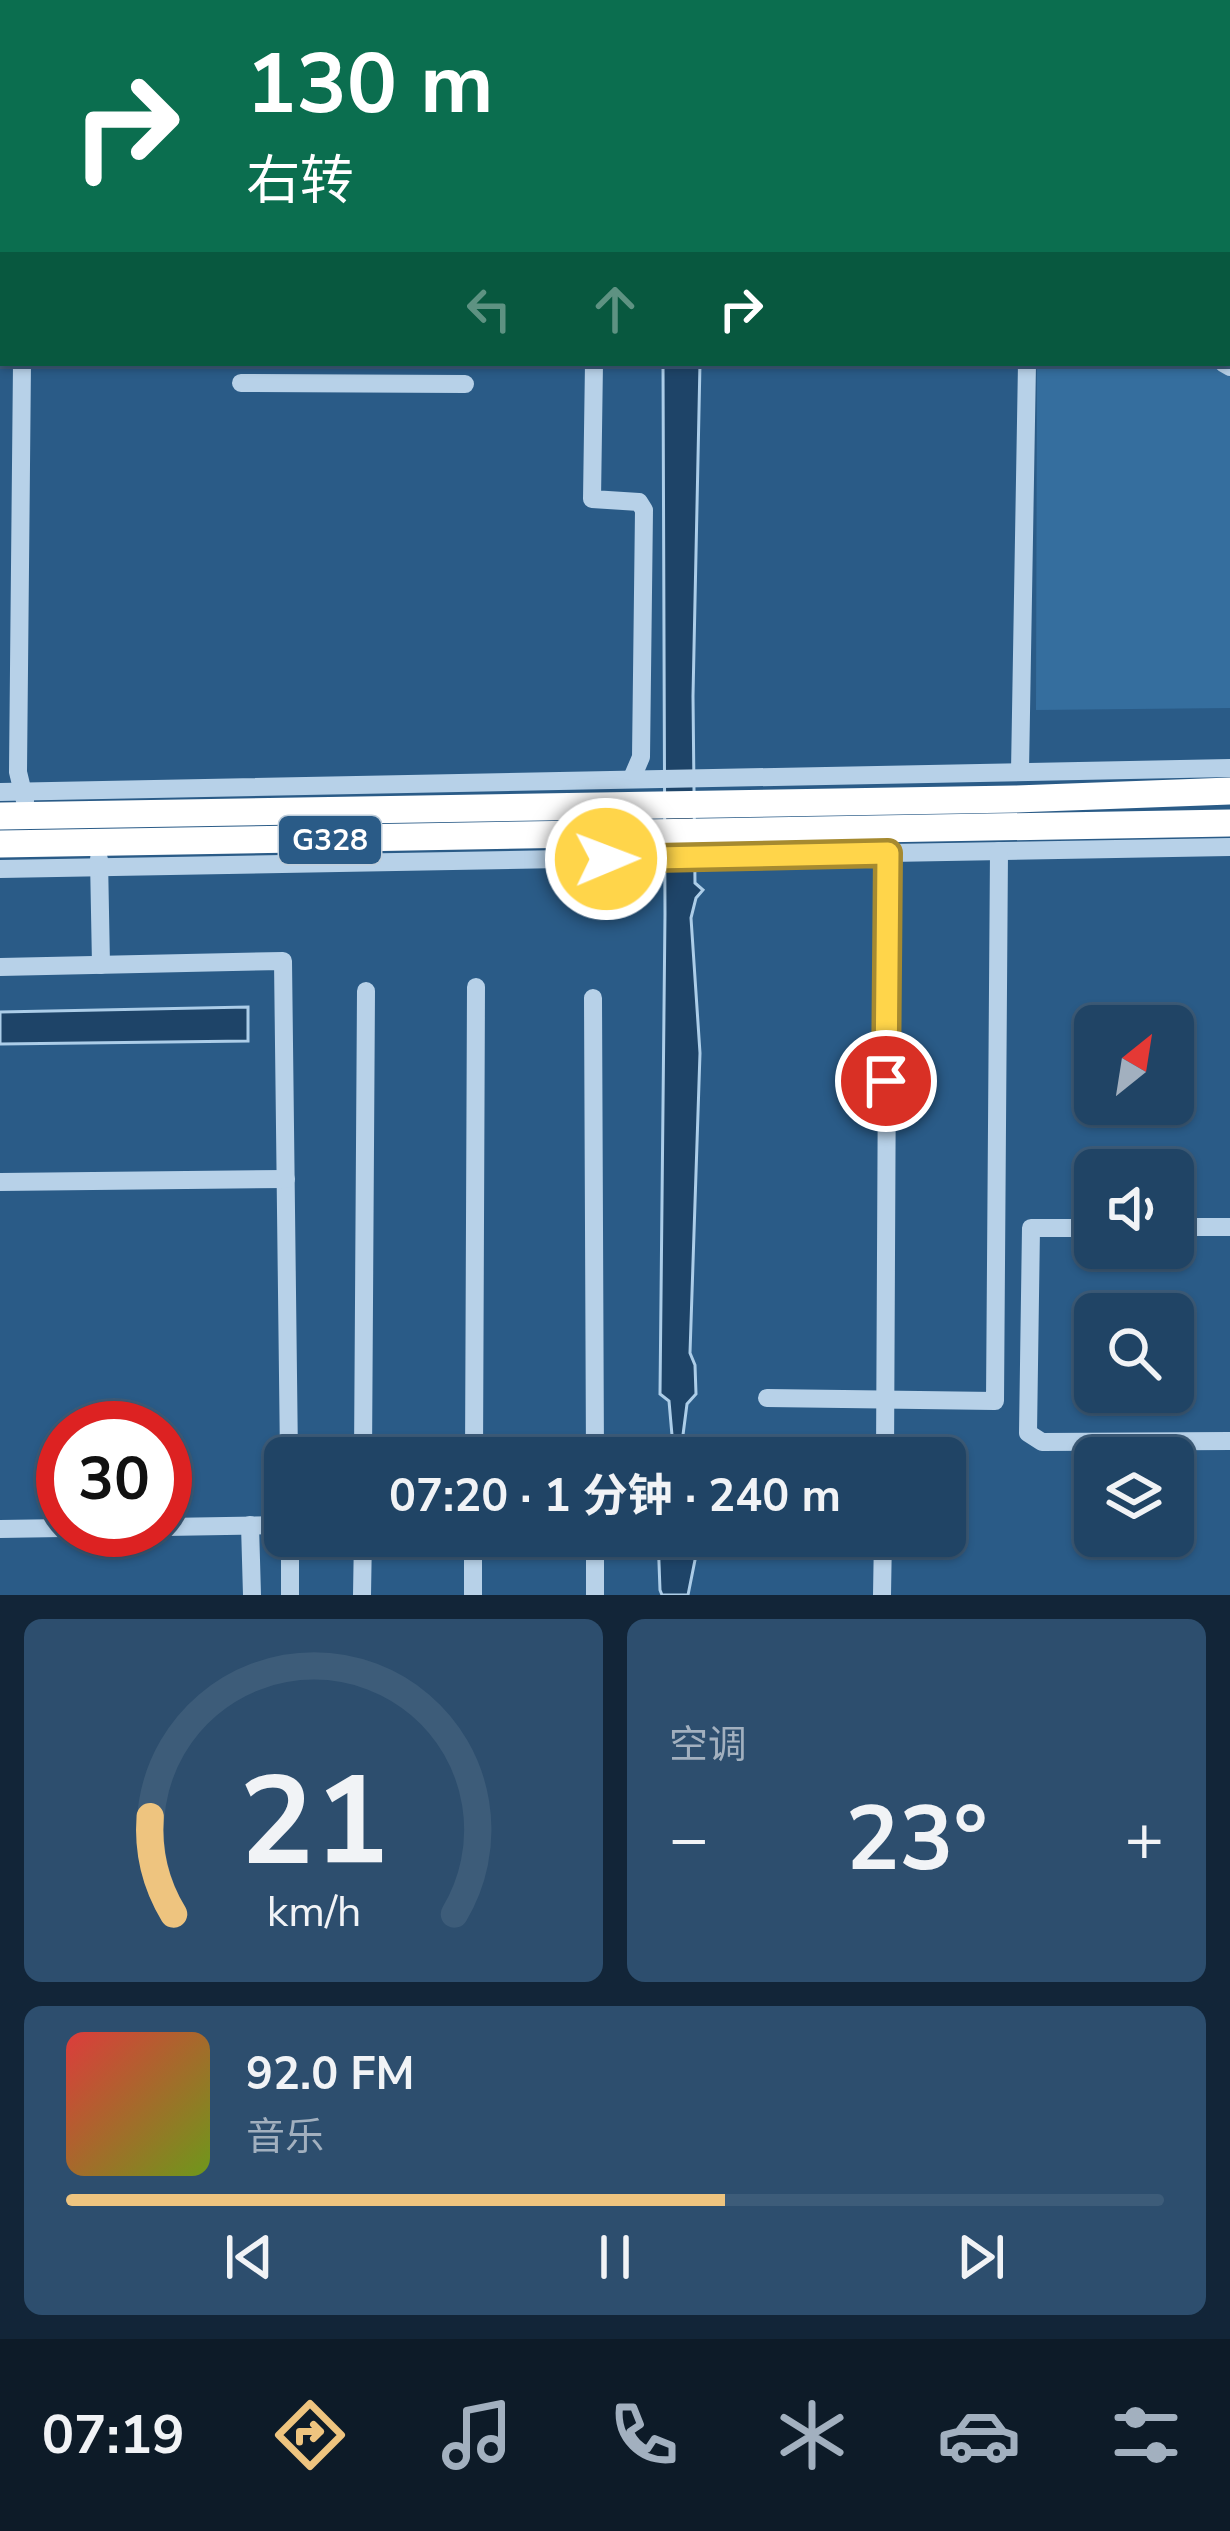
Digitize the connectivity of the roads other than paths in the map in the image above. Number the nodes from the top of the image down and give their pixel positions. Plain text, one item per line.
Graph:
1 (22, 366) edge
2 (594, 366) edge
3 (1027, 366) edge
4 (350, 373) edge
5 (241, 383) dead end
6 (465, 384) dead end
7 (1230, 768) edge
8 (1020, 772) junction
9 (645, 787) junction
10 (711, 790) junction
11 (1230, 791) edge
12 (0, 792) edge
13 (0, 816) edge
14 (30, 817) junction
15 (1230, 823) edge
16 (0, 844) edge
17 (708, 846) junction
18 (1230, 847) edge
19 (999, 851) junction
20 (888, 853) junction
21 (99, 855) junction
22 (0, 869) edge
23 (101, 965) junction
24 (0, 967) edge
25 (476, 987) dead end
26 (366, 991) dead end
27 (593, 998) dead end
28 (286, 1179) junction
29 (0, 1183) edge
30 (1230, 1226) edge
31 (1194, 1227) edge
32 (1074, 1228) edge
33 (767, 1398) dead end
34 (884, 1400) junction
35 (289, 1437) edge
36 (363, 1437) edge
37 (474, 1437) edge
38 (595, 1437) edge
39 (885, 1437) edge
40 (1230, 1441) edge
41 (250, 1526) junction
42 (264, 1526) edge
43 (192, 1527) edge
44 (36, 1528) edge
45 (0, 1529) edge
46 (290, 1557) edge
47 (363, 1557) edge
48 (473, 1557) edge
49 (595, 1557) edge
50 (883, 1557) edge
51 (252, 1595) edge
52 (290, 1595) edge
53 (362, 1595) edge
54 (473, 1595) edge
55 (595, 1595) edge
56 (882, 1595) edge

1 - 14 street
2 - 9 street
3 - 8 street
4 - 5 street
4 - 6 street
7 - 8 street
8 - 10 street
9 - 10 highway, G328
9 - 14 highway, G328
10 - 11 highway, G328
12 - 14 street
13 - 14 highway, G328
14 - 16 highway, G328
14 - 21 highway, G328
15 - 17 highway, G328
17 - 20 street
17 - 21 highway, G328
18 - 19 street
19 - 20 street
19 - 34 street
20 - 34 street
21 - 22 street
21 - 23 street
23 - 24 street
23 - 28 street
25 - 37 street
26 - 36 street
27 - 38 street
28 - 29 street
28 - 35 street
30 - 31 street
32 - 40 street
33 - 34 street
34 - 39 street
41 - 42 street
41 - 43 street
41 - 51 street
44 - 45 street
46 - 52 street
47 - 53 street
48 - 54 street
49 - 55 street
50 - 56 street

